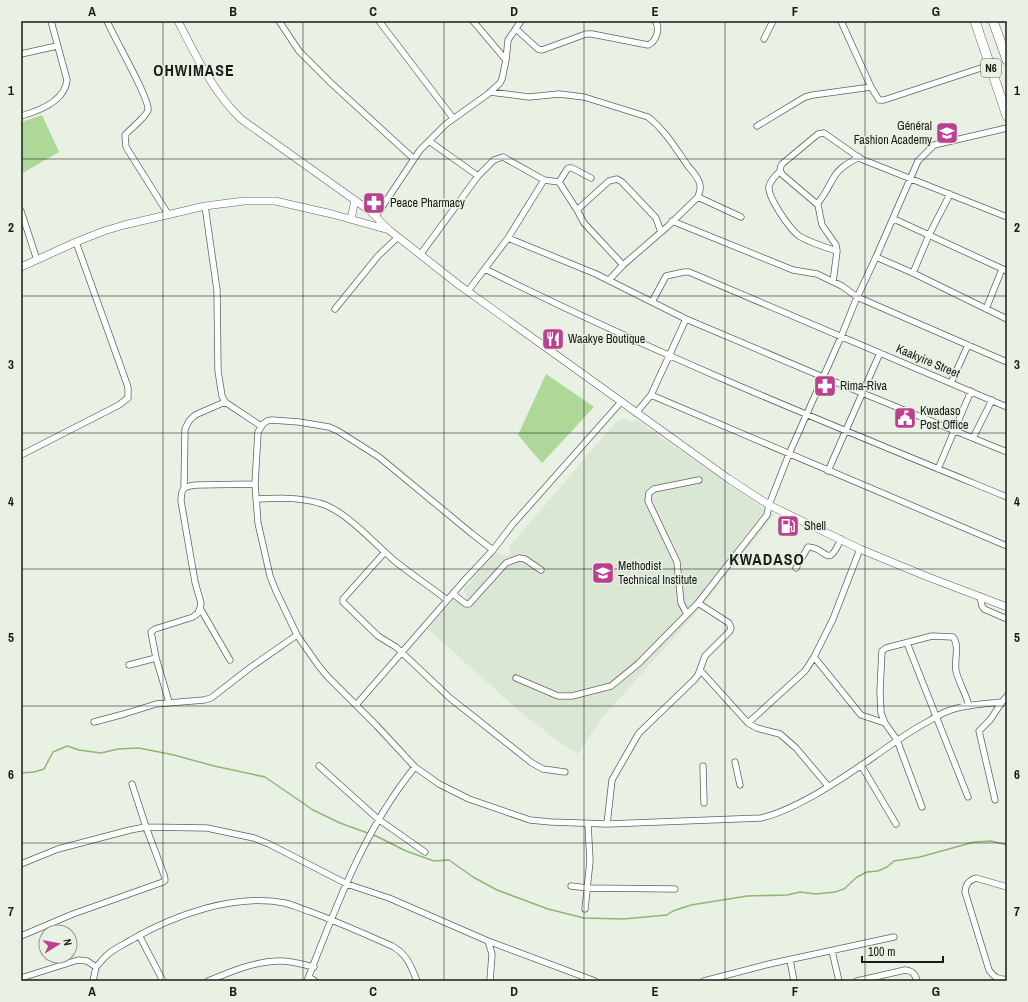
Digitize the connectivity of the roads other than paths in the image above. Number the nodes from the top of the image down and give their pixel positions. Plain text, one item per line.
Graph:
1 (51, 21) edge
2 (107, 21) edge
3 (178, 21) edge
4 (279, 21) edge
5 (379, 21) edge
6 (473, 21) edge
7 (521, 21) edge
8 (655, 21) edge
9 (773, 21) edge
10 (841, 21) edge
11 (975, 21) edge
12 (993, 21) edge
13 (516, 29) junction
14 (764, 39) dead end
15 (57, 46) junction
16 (21, 54) edge
17 (506, 60) junction
18 (1007, 60) edge
19 (990, 65) junction
20 (871, 87) junction
21 (490, 92) junction
22 (21, 116) edge
23 (1007, 116) edge
24 (453, 118) junction
25 (757, 126) dead end
26 (1007, 128) edge
27 (429, 141) junction
28 (859, 157) junction
29 (414, 159) junction
30 (780, 171) junction
31 (478, 176) junction
32 (591, 178) dead end
33 (910, 179) junction
34 (544, 180) junction
35 (559, 182) junction
36 (950, 194) junction
37 (698, 197) junction
38 (355, 200) junction
39 (817, 204) junction
40 (205, 206) junction
41 (577, 210) junction
42 (21, 211) edge
43 (168, 214) junction
44 (376, 216) junction
45 (741, 217) dead end
46 (1007, 217) edge
47 (351, 219) junction
48 (894, 219) junction
49 (672, 221) junction
50 (389, 230) junction
51 (661, 232) junction
52 (929, 235) junction
53 (398, 237) junction
54 (508, 238) junction
55 (76, 242) junction
56 (837, 251) junction
57 (420, 255) junction
58 (876, 257) junction
59 (37, 260) junction
60 (623, 265) junction
61 (21, 267) edge
62 (485, 269) junction
63 (1005, 270) edge
64 (913, 273) junction
65 (609, 280) junction
66 (833, 282) junction
67 (468, 292) junction
68 (857, 297) junction
69 (652, 302) junction
70 (986, 309) junction
71 (335, 310) dead end
72 (686, 319) junction
73 (1007, 319) edge
74 (841, 337) junction
75 (968, 345) junction
76 (880, 353) junction
77 (670, 356) junction
78 (1007, 362) edge
79 (823, 377) junction
80 (951, 383) junction
81 (971, 391) junction
82 (862, 393) junction
83 (651, 395) junction
84 (992, 400) junction
85 (225, 402) junction
86 (621, 402) junction
87 (1007, 407) edge
88 (636, 413) junction
89 (806, 415) junction
90 (261, 426) junction
91 (845, 431) junction
92 (954, 431) junction
93 (973, 438) junction
94 (1007, 452) edge
95 (788, 454) junction
96 (21, 455) edge
97 (938, 469) junction
98 (828, 471) junction
99 (699, 480) dead end
100 (255, 484) junction
101 (184, 488) junction
102 (1007, 497) edge
103 (256, 499) junction
104 (769, 505) junction
105 (840, 539) junction
106 (1007, 546) edge
107 (860, 549) junction
108 (493, 550) junction
109 (385, 552) junction
110 (796, 568) dead end
111 (541, 570) dead end
112 (453, 594) junction
113 (980, 596) junction
114 (447, 600) junction
115 (698, 603) junction
116 (1007, 607) edge
117 (200, 608) junction
118 (687, 614) junction
119 (1007, 619) edge
120 (297, 635) junction
121 (907, 643) junction
122 (401, 653) junction
123 (814, 657) junction
124 (156, 658) junction
125 (230, 660) dead end
126 (129, 665) dead end
127 (700, 670) junction
128 (516, 678) dead end
129 (1007, 696) edge
130 (169, 702) junction
131 (1002, 702) junction
132 (356, 705) junction
133 (969, 706) junction
134 (937, 716) junction
135 (94, 722) dead end
136 (748, 723) junction
137 (884, 723) junction
138 (897, 740) junction
139 (736, 762) dead end
140 (861, 765) junction
141 (319, 766) dead end
142 (703, 766) dead end
143 (415, 767) junction
144 (565, 772) dead end
145 (132, 784) dead end
146 (740, 785) dead end
147 (828, 786) junction
148 (968, 797) dead end
149 (995, 800) dead end
150 (704, 803) dead end
151 (922, 807) dead end
152 (378, 819) junction
153 (588, 824) junction
154 (607, 824) junction
155 (896, 824) dead end
156 (146, 827) junction
157 (426, 852) dead end
158 (21, 864) edge
159 (347, 884) junction
160 (571, 886) dead end
161 (1007, 887) edge
162 (588, 888) junction
163 (675, 889) dead end
164 (585, 909) dead end
165 (332, 920) junction
166 (140, 935) junction
167 (21, 936) edge
168 (894, 937) dead end
169 (488, 940) junction
170 (832, 951) junction
171 (790, 960) junction
172 (96, 967) junction
173 (314, 967) junction
174 (21, 979) edge
175 (308, 979) edge
176 (1007, 979) edge
177 (93, 981) edge
178 (163, 981) edge
179 (208, 981) edge
180 (315, 981) edge
181 (417, 981) edge
182 (490, 981) edge
183 (596, 981) edge
184 (704, 981) edge
185 (794, 981) edge
186 (839, 981) edge
187 (857, 981) edge
188 (917, 981) edge

1 - 15 street
2 - 43 street
3 - 38 street
4 - 29 street
5 - 24 street
6 - 17 street
7 - 13 street
8 - 13 street
9 - 14 street
10 - 20 street
11 - 19 main road, N6
12 - 18 main road, N6
13 - 17 street
15 - 16 street
15 - 22 street
17 - 21 street
19 - 20 street
19 - 23 main road, N6
20 - 25 street
21 - 24 street
21 - 37 street
24 - 27 street
26 - 33 street
27 - 29 street
27 - 31 street
28 - 30 street
28 - 33 street
28 - 39 street
29 - 44 street
30 - 39 street
30 - 56 street
31 - 34 street
31 - 57 street
32 - 35 street
33 - 36 street
33 - 48 street
34 - 35 street
34 - 54 street
35 - 41 street
36 - 46 street
36 - 52 street
37 - 45 street
37 - 49 street
38 - 44 street
38 - 47 street
39 - 56 street
40 - 43 street
40 - 47 street
40 - 85 street
41 - 51 street
41 - 60 street
42 - 59 street
43 - 55 street
44 - 50 street
47 - 50 street
48 - 52 street
48 - 58 street
49 - 51 street
49 - 66 street
50 - 53 street
51 - 60 street
52 - 63 street
52 - 64 street
53 - 57 street
53 - 71 street
54 - 62 street
54 - 65 street
55 - 59 street
55 - 96 street
56 - 66 street
57 - 67 street
58 - 64 street
58 - 68 street
59 - 61 street
60 - 65 street
62 - 67 street
62 - 77 street
63 - 70 street
64 - 70 street
65 - 69 street
66 - 68 street
67 - 86 street
68 - 74 street
68 - 75 street
69 - 72 street
69 - 74 street, Kaakyire Street
70 - 73 street
72 - 77 street
72 - 79 street
74 - 76 street, Kaakyire Street
74 - 79 street
75 - 78 street
75 - 80 street
76 - 80 street, Kaakyire Street
76 - 82 street
77 - 83 street
77 - 89 street
79 - 82 street
79 - 89 street
80 - 81 street, Kaakyire Street
81 - 84 street, Kaakyire Street
81 - 92 street
82 - 91 street
82 - 92 street
83 - 88 street
83 - 95 street
84 - 87 street, Kaakyire Street
84 - 93 street
85 - 90 street
85 - 101 street
86 - 88 street
86 - 108 street
88 - 104 street
89 - 91 street
89 - 95 street
90 - 100 street
90 - 108 street
91 - 97 street
91 - 98 street
92 - 93 street
92 - 97 street
93 - 94 street
95 - 98 street
95 - 104 street
97 - 102 street
98 - 106 street
99 - 118 street
100 - 101 street
100 - 103 street
101 - 117 street
103 - 109 street
103 - 120 street
104 - 105 street
104 - 115 street
105 - 107 street
105 - 110 street
107 - 113 street
107 - 123 street
108 - 112 street
109 - 114 street
109 - 122 street
111 - 112 street
112 - 114 street
113 - 116 street
113 - 119 street
114 - 122 street
115 - 118 street
115 - 127 street
117 - 124 street
117 - 125 street
118 - 128 street
120 - 130 street
120 - 132 street
121 - 133 street
121 - 134 street
121 - 137 street
122 - 132 street
122 - 144 street
123 - 136 street
123 - 137 street
124 - 126 street
124 - 130 street
127 - 136 street
127 - 154 street
129 - 131 street
130 - 135 street
131 - 133 street
131 - 149 street
132 - 143 street
133 - 134 street
134 - 138 street
134 - 148 street
136 - 147 street
137 - 138 street
138 - 140 street
138 - 151 street
139 - 146 street
140 - 147 street
140 - 155 street
141 - 152 street
142 - 150 street
143 - 152 street
143 - 153 street
145 - 156 street
147 - 154 street
152 - 157 street
152 - 159 street
153 - 154 street
153 - 162 street
156 - 158 street
156 - 159 street
156 - 167 street
159 - 165 street
159 - 169 street
160 - 162 street
161 - 176 street
162 - 163 street
162 - 164 street
165 - 166 street
165 - 173 street
165 - 181 street
166 - 172 street
166 - 178 street
168 - 170 street
169 - 182 street
169 - 183 street
170 - 171 street
170 - 186 street
171 - 184 street
171 - 185 street
172 - 174 street
172 - 177 street
173 - 175 street
173 - 179 street
175 - 180 street
187 - 188 street

